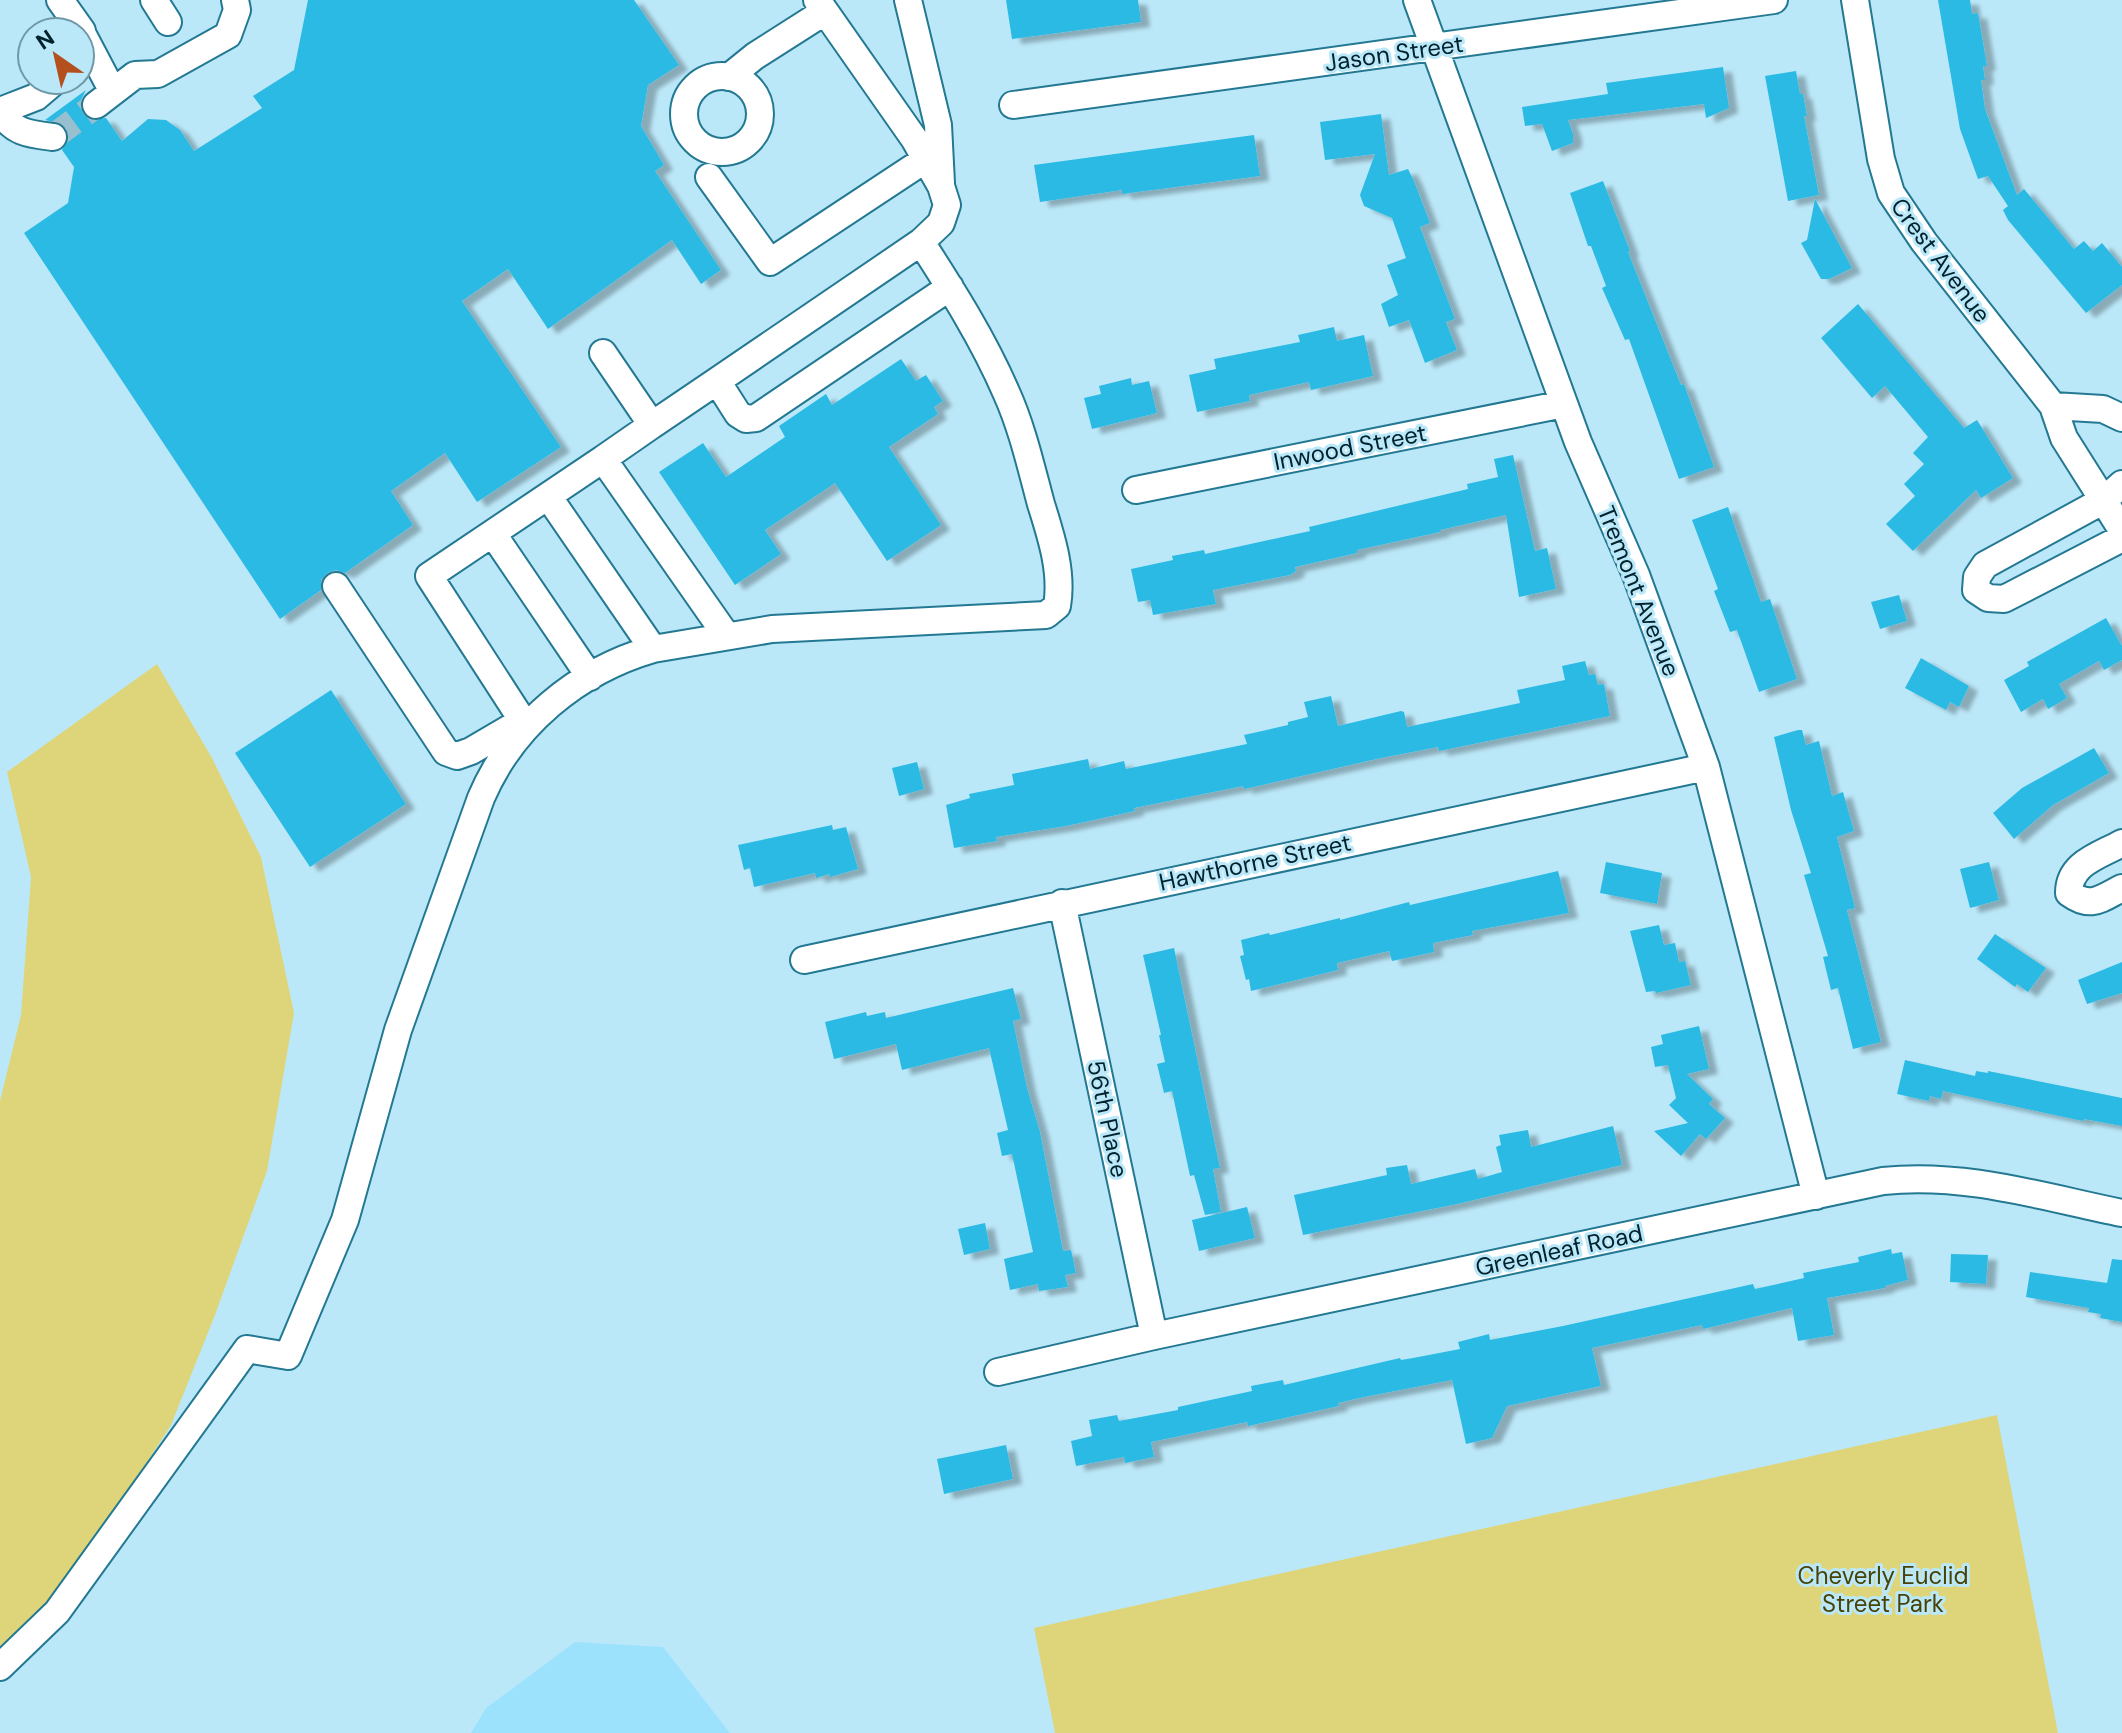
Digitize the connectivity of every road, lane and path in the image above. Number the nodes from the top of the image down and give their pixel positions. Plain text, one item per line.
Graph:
1 (235, 0) edge
2 (908, 0) edge
3 (1417, 0) edge
4 (1774, 0) edge
5 (1855, 0) edge
6 (820, 6) edge
7 (1435, 47) junction
8 (96, 72) edge
9 (729, 77) dead end
10 (37, 96) edge
11 (1013, 105) dead end
12 (0, 111) edge
13 (53, 137) dead end
14 (920, 149) junction
15 (709, 177) dead end
16 (941, 186) junction
17 (921, 242) junction
18 (950, 287) junction
19 (603, 353) dead end
20 (717, 381) junction
21 (1564, 404) junction
22 (2053, 406) junction
23 (2122, 418) edge
24 (652, 425) junction
25 (603, 459) junction
26 (1136, 490) dead end
27 (2113, 492) edge
28 (548, 496) junction
29 (2122, 530) edge
30 (493, 534) junction
31 (2122, 538) edge
32 (336, 586) dead end
33 (726, 635) junction
34 (653, 649) junction
35 (590, 677) junction
36 (524, 723) junction
37 (1706, 767) junction
38 (2122, 843) edge
39 (2122, 888) edge
40 (1062, 903) junction
41 (804, 960) dead end
42 (1816, 1196) junction
43 (2122, 1213) edge
44 (1154, 1336) junction
45 (998, 1372) dead end
46 (0, 1667) edge

1 - 8 street
2 - 16 street
3 - 7 street, Tremont Avenue
4 - 7 street, Jason Street
5 - 22 street, Crest Avenue
6 - 9 street
6 - 14 street
7 - 11 street, Jason Street
7 - 21 street, Tremont Avenue
10 - 12 street
12 - 13 street
14 - 15 street
14 - 16 street
16 - 17 street
17 - 18 street
17 - 20 street
18 - 20 street
18 - 33 street
19 - 24 street
20 - 24 street
21 - 26 street, Inwood Street
21 - 37 street, Tremont Avenue
22 - 23 street
22 - 27 street, Crest Avenue
24 - 25 street
25 - 28 street
25 - 33 street
27 - 29 street, Crest Avenue
27 - 31 street
28 - 30 street
28 - 34 street
30 - 35 street
30 - 36 street
32 - 36 street
33 - 34 street
34 - 35 street
35 - 36 street
36 - 46 street
37 - 40 street, Hawthorne Street
37 - 42 street, Tremont Avenue
38 - 39 street
40 - 41 street, Hawthorne Street
40 - 44 street, 56th Place
42 - 43 street, Greenleaf Road
42 - 44 street, Greenleaf Road
44 - 45 street, Greenleaf Road

